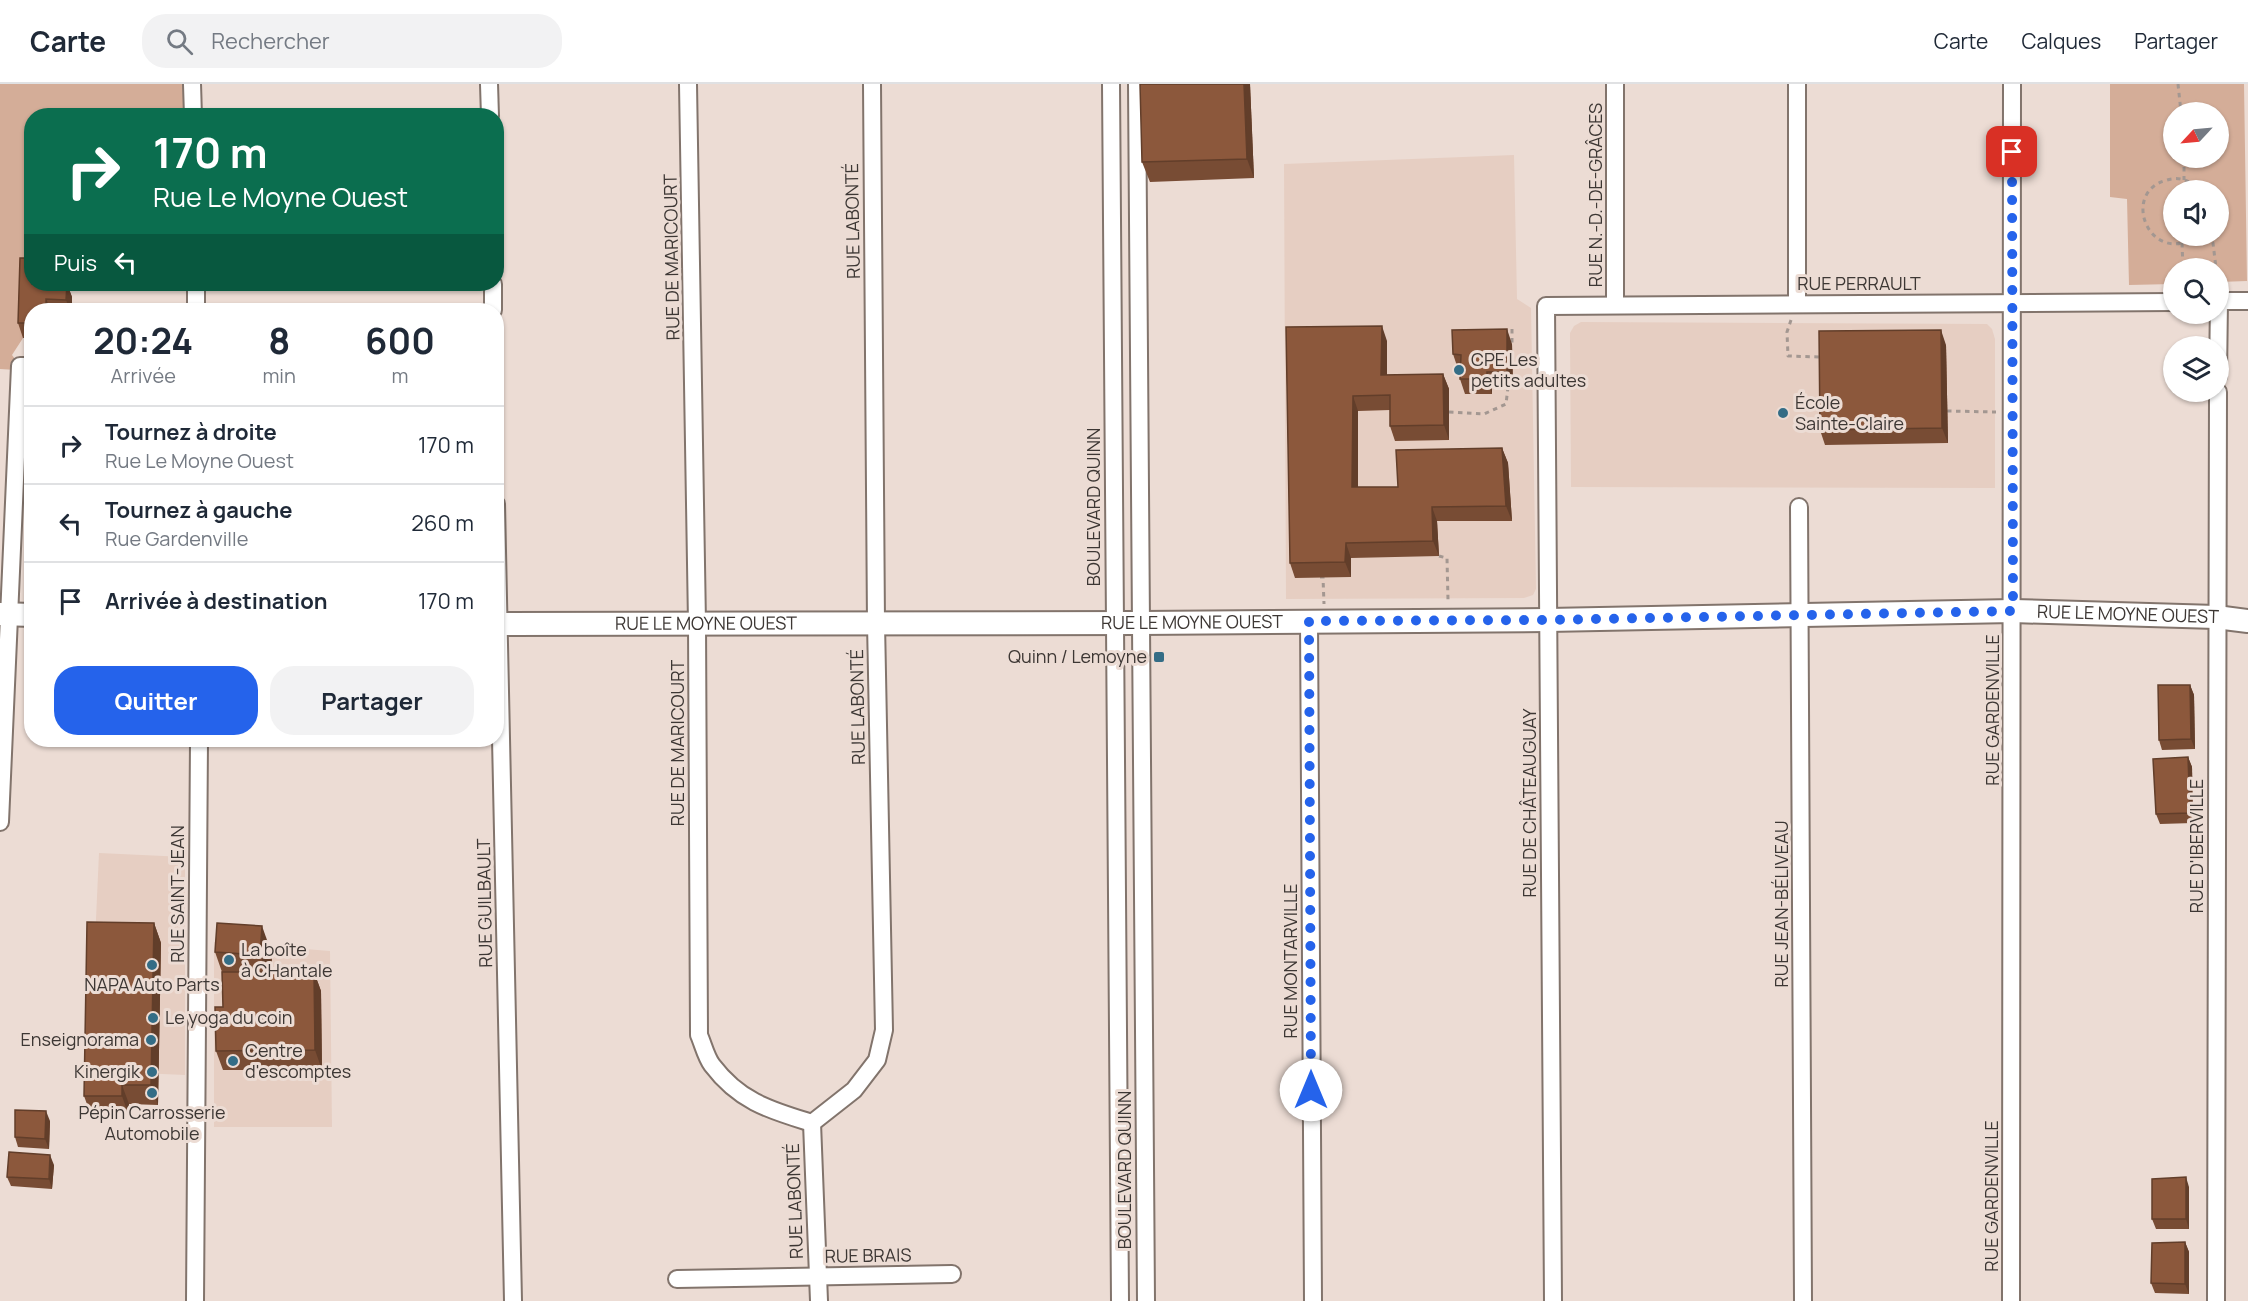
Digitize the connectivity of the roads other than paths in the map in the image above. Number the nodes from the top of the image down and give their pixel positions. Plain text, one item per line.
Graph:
1 (192, 84) edge
2 (489, 84) edge
3 (688, 84) edge
4 (872, 84) edge
5 (1111, 84) edge
6 (1137, 84) edge
7 (1615, 84) edge
8 (1797, 84) edge
9 (2012, 84) edge
10 (193, 108) edge
11 (490, 108) edge
12 (2229, 301) edge
13 (2248, 301) edge
14 (2163, 302) edge
15 (2013, 303) junction
16 (1797, 304) junction
17 (1615, 305) junction
18 (1546, 306) joint
19 (2218, 402) edge
20 (24, 408) edge
21 (1799, 507) dead end
22 (2013, 611) junction
23 (14, 615) edge
24 (1800, 615) junction
25 (2216, 617) junction
26 (1548, 620) junction
27 (1316, 621) junction
28 (2248, 621) edge
29 (876, 623) junction
30 (1115, 623) junction
31 (1141, 623) junction
32 (504, 624) edge
33 (697, 624) junction
34 (199, 747) edge
35 (500, 747) edge
36 (0, 822) edge
37 (1118, 1038) junction
38 (1144, 1038) junction
39 (812, 1123) junction
40 (951, 1274) dead end
41 (818, 1276) junction
42 (677, 1279) dead end
43 (195, 1301) edge
44 (513, 1301) edge
45 (819, 1301) edge
46 (1120, 1301) edge
47 (1146, 1301) edge
48 (1313, 1301) edge
49 (1553, 1301) edge
50 (1803, 1301) edge
51 (2011, 1301) edge
52 (2216, 1301) edge

1 - 10 street
2 - 11 street
3 - 33 street, RUE DE MARICOURT
4 - 29 street, RUE LABONTÉ
5 - 30 street, BOULEVARD QUINN
6 - 31 street, BOULEVARD QUINN
7 - 17 street, RUE N.-D.-DE-GRÂCES
8 - 16 street
9 - 15 street, RUE GARDENVILLE
12 - 13 street
14 - 15 street, RUE PERRAULT
15 - 16 street, RUE PERRAULT
15 - 22 street, RUE GARDENVILLE
16 - 17 street, RUE PERRAULT
17 - 18 street, RUE PERRAULT
18 - 26 street, RUE DE CHÂTEAUGUAY
19 - 25 street, RUE D'IBERVILLE
20 - 23 street
21 - 24 street, RUE JEAN-BÉLIVEAU
22 - 24 street, RUE LE MOYNE OUEST
22 - 25 street, RUE LE MOYNE OUEST
22 - 51 street, RUE GARDENVILLE
23 - 36 street
24 - 26 street, RUE LE MOYNE OUEST
24 - 50 street, RUE JEAN-BÉLIVEAU
25 - 28 street, RUE LE MOYNE OUEST
25 - 52 street, RUE D'IBERVILLE
26 - 27 street, RUE LE MOYNE OUEST
26 - 49 street, RUE DE CHÂTEAUGUAY
27 - 31 street, RUE LE MOYNE OUEST
27 - 48 street, RUE MONTARVILLE
29 - 30 street, RUE LE MOYNE OUEST
29 - 33 street, RUE LE MOYNE OUEST
29 - 39 street, RUE LABONTÉ
30 - 31 street, RUE LE MOYNE OUEST
30 - 37 street, BOULEVARD QUINN
31 - 38 street, BOULEVARD QUINN
32 - 33 street, RUE LE MOYNE OUEST
33 - 39 street, RUE DE MARICOURT
34 - 43 street, RUE SAINT-JEAN
35 - 44 street, RUE GUILBAULT
37 - 38 street
37 - 46 street, BOULEVARD QUINN
38 - 47 street, BOULEVARD QUINN
39 - 41 street, RUE LABONTÉ
40 - 41 street, RUE BRAIS
41 - 42 street, RUE BRAIS
41 - 45 street, RUE LABONTÉ

